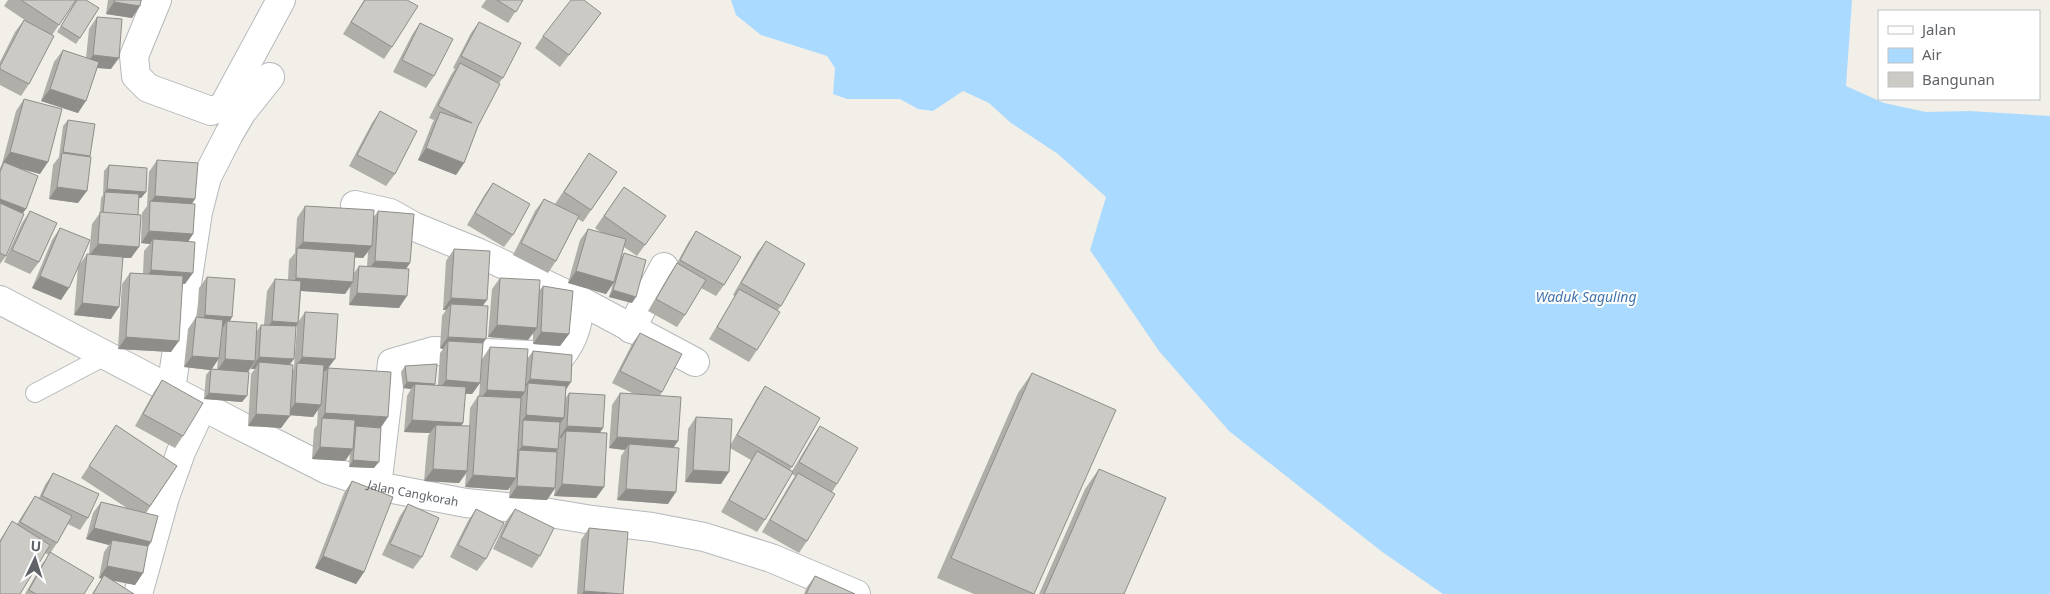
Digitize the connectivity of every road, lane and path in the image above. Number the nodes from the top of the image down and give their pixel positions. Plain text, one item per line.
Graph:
1 (157, 0) edge
2 (281, 0) edge
3 (270, 77) dead end
4 (355, 205) dead end
5 (664, 267) dead end
6 (0, 300) edge
7 (581, 301) junction
8 (631, 329) junction
9 (107, 355) junction
10 (695, 362) dead end
11 (171, 389) junction
12 (35, 393) dead end
13 (203, 405) junction
14 (377, 486) junction
15 (138, 594) edge
16 (856, 594) edge

1 - 2 street
3 - 11 street
4 - 7 street
5 - 8 street
6 - 9 street, Jalan Cangkorah
7 - 8 street
7 - 14 street
8 - 10 street
9 - 11 street, Jalan Cangkorah
9 - 12 lane
11 - 13 street, Jalan Cangkorah
13 - 14 street, Jalan Cangkorah
13 - 15 street
14 - 16 street, Jalan Cangkorah

